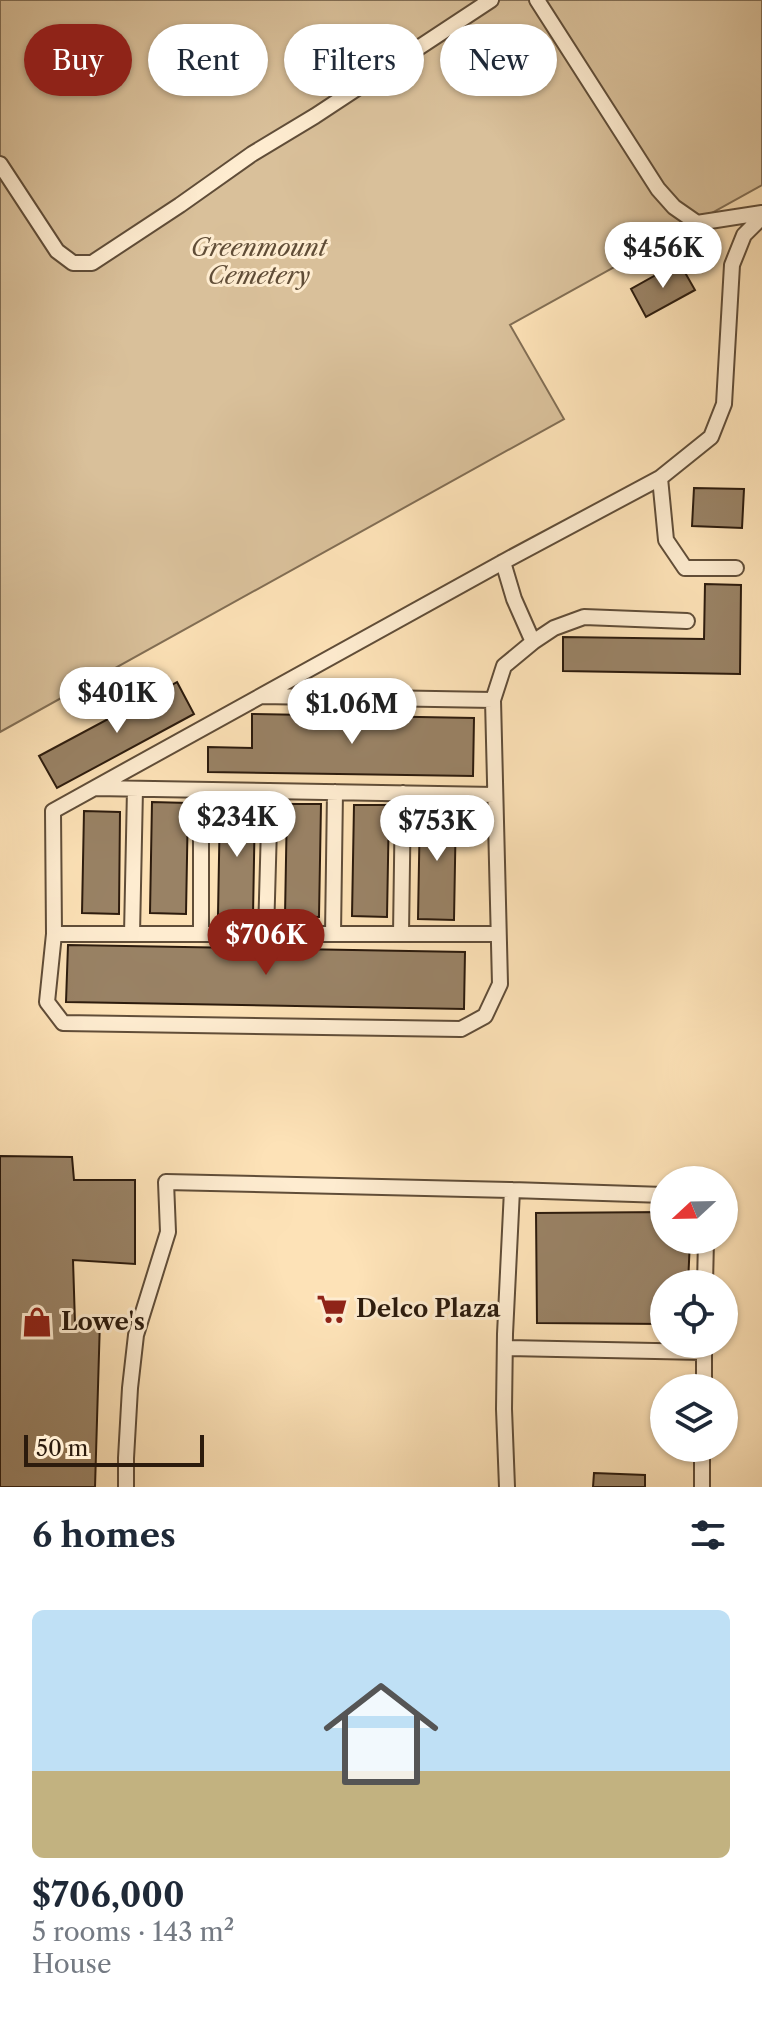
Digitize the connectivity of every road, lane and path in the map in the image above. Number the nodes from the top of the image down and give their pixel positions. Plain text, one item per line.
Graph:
1 (491, 0) edge
2 (537, 0) edge
3 (0, 164) edge
4 (762, 215) edge
5 (660, 478) junction
6 (503, 562) junction
7 (736, 568) dead end
8 (687, 621) dead end
9 (533, 642) junction
10 (259, 696) junction
11 (493, 700) junction
12 (94, 788) junction
13 (135, 789) junction
14 (201, 790) junction
15 (270, 791) junction
16 (335, 792) junction
17 (403, 793) junction
18 (495, 795) junction
19 (54, 934) junction
20 (132, 934) junction
21 (201, 934) junction
22 (266, 934) junction
23 (333, 934) junction
24 (401, 934) junction
25 (498, 934) junction
26 (512, 1190) junction
27 (650, 1195) edge
28 (505, 1348) junction
29 (650, 1348) edge
30 (702, 1462) edge
31 (126, 1487) edge
32 (507, 1487) edge
33 (702, 1487) edge

1 - 3 lane
2 - 4 lane
4 - 5 lane
5 - 6 lane
5 - 7 lane
6 - 9 lane
6 - 10 lane
8 - 9 lane
9 - 11 lane
10 - 11 lane
10 - 12 lane
11 - 18 lane
12 - 13 lane
12 - 19 lane
13 - 14 lane
13 - 20 lane
14 - 15 lane
14 - 21 lane
15 - 16 lane
15 - 22 lane
16 - 17 lane
16 - 23 lane
17 - 18 lane
17 - 24 lane
18 - 25 lane
19 - 20 lane
19 - 25 lane
20 - 21 lane
21 - 22 lane
22 - 23 lane
23 - 24 lane
24 - 25 lane
26 - 27 lane
26 - 28 lane
26 - 31 lane
28 - 29 lane
28 - 32 lane
30 - 33 lane

